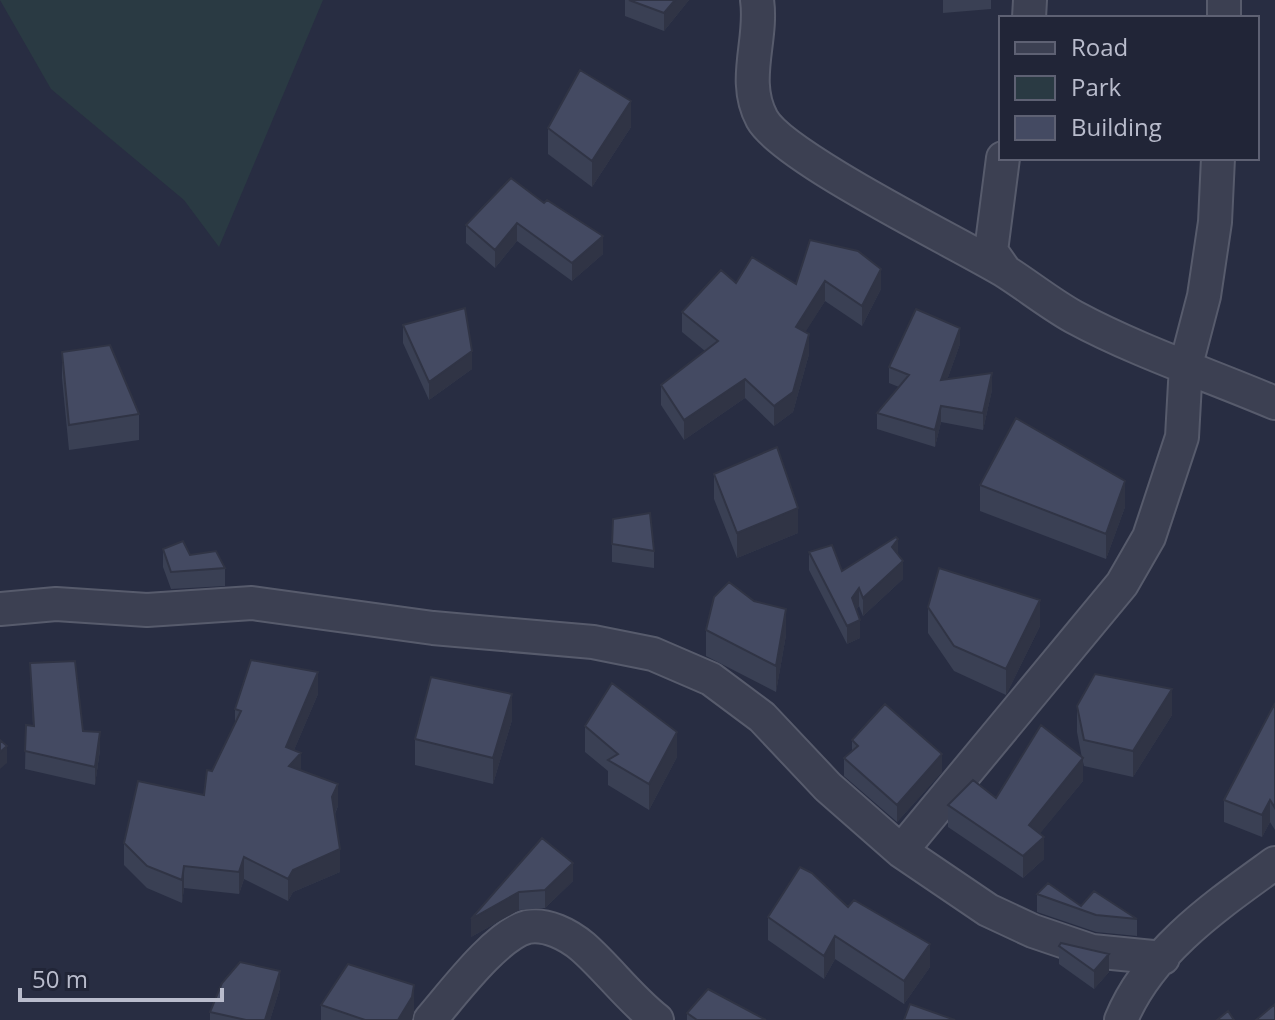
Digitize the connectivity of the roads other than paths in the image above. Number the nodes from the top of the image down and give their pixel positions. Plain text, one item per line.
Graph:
1 (757, 0) edge
2 (1003, 160) edge
3 (1218, 160) edge
4 (1005, 271) junction
5 (1186, 365) junction
6 (1275, 403) edge
7 (4, 615) edge
8 (901, 851) junction
9 (1275, 863) edge
10 (1163, 958) junction
11 (430, 1020) edge
12 (657, 1020) edge
13 (1121, 1020) edge

1 - 4 street
2 - 4 street
3 - 5 street
4 - 5 street
5 - 6 street
5 - 8 street
7 - 8 street
8 - 10 street
9 - 10 street
10 - 13 street
11 - 12 street

